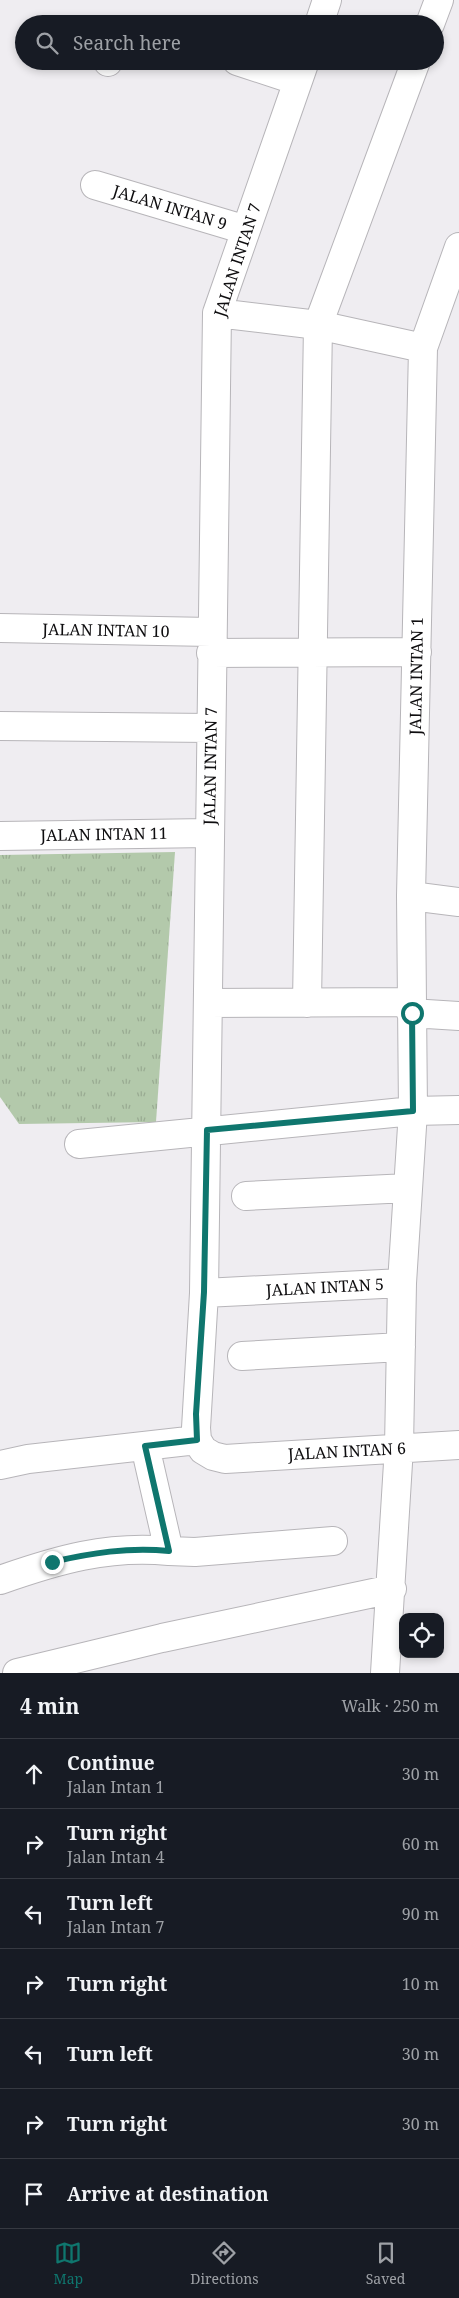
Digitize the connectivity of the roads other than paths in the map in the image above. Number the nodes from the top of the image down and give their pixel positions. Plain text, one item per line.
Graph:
1 (327, 0) edge
2 (439, 0) edge
3 (322, 15) edge
4 (433, 15) edge
5 (413, 70) edge
6 (301, 71) edge
7 (95, 185) dead end
8 (246, 230) junction
9 (459, 247) edge
10 (217, 313) junction
11 (318, 325) junction
12 (423, 348) junction
13 (0, 628) edge
14 (211, 642) junction
15 (311, 651) junction
16 (417, 652) junction
17 (0, 726) edge
18 (211, 728) junction
19 (208, 833) junction
20 (0, 836) edge
21 (411, 896) junction
22 (459, 902) edge
23 (307, 1002) junction
24 (208, 1003) junction
25 (412, 1007) junction
26 (459, 1016) edge
27 (459, 1110) edge
28 (413, 1111) junction
29 (207, 1130) junction
30 (80, 1144) dead end
31 (408, 1188) junction
32 (246, 1196) dead end
33 (402, 1283) junction
34 (204, 1292) junction
35 (401, 1346) junction
36 (242, 1356) dead end
37 (197, 1440) junction
38 (459, 1445) edge
39 (145, 1446) junction
40 (398, 1448) junction
41 (0, 1465) edge
42 (334, 1541) dead end
43 (169, 1551) junction
44 (0, 1580) edge
45 (392, 1590) junction
46 (18, 1673) edge
47 (385, 1673) edge

1 - 3 street
2 - 4 street
5 - 11 street
6 - 8 street, JALAN INTAN 7
7 - 8 street, JALAN INTAN 9
8 - 10 street, JALAN INTAN 7
9 - 12 street, JALAN INTAN 1
10 - 11 street
10 - 14 street, JALAN INTAN 7
11 - 12 street
11 - 15 street
12 - 16 street, JALAN INTAN 1
13 - 14 street, JALAN INTAN 10
14 - 15 street, JALAN INTAN 10
14 - 18 street, JALAN INTAN 7
15 - 16 street, JALAN INTAN 10
15 - 23 street
16 - 21 street, JALAN INTAN 1
17 - 18 street
18 - 19 street, JALAN INTAN 7
19 - 20 street, JALAN INTAN 11
19 - 24 street, JALAN INTAN 7
21 - 22 street
21 - 25 street, JALAN INTAN 1
23 - 24 street
23 - 25 street
24 - 29 street, JALAN INTAN 7
25 - 26 street
25 - 28 street, JALAN INTAN 1
27 - 28 street
28 - 29 street
28 - 31 street, JALAN INTAN 1
29 - 30 street
29 - 34 street, JALAN INTAN 7
31 - 32 street
31 - 33 street, JALAN INTAN 1
33 - 34 street, JALAN INTAN 5
33 - 35 street, JALAN INTAN 5
34 - 37 street, JALAN INTAN 7
35 - 36 street
35 - 40 street, JALAN INTAN 5
37 - 39 street
37 - 40 street, JALAN INTAN 6
38 - 40 street, JALAN INTAN 6
39 - 41 street
39 - 43 street
40 - 45 street, JALAN INTAN 5
42 - 43 street
43 - 44 street
45 - 46 street
45 - 47 street, JALAN INTAN 5

